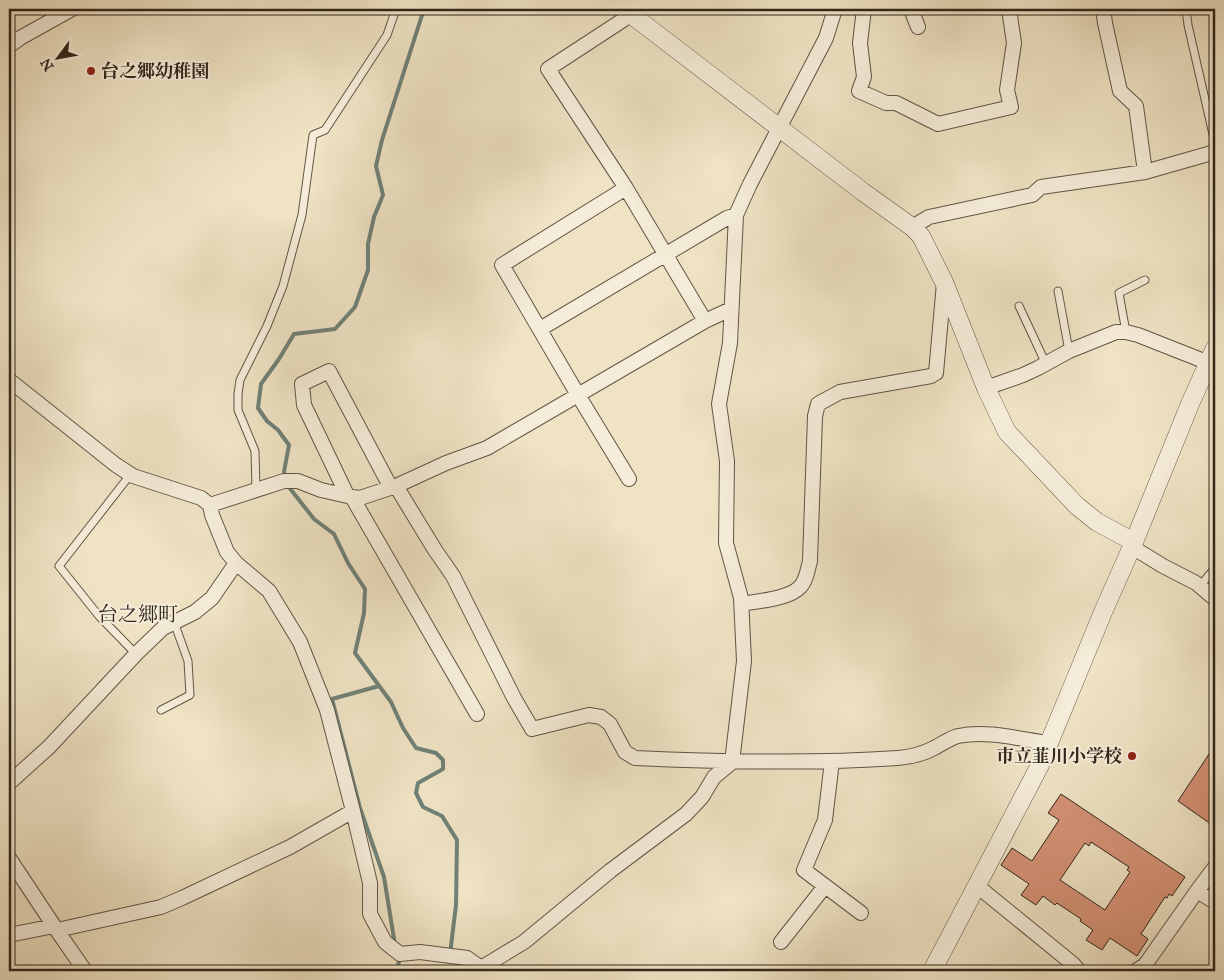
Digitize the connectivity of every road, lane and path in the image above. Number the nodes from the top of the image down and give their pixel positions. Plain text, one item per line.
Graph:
1 (72, 9) edge
2 (396, 9) edge
3 (835, 9) edge
4 (864, 9) edge
5 (911, 9) edge
6 (1009, 9) edge
7 (1104, 9) edge
8 (1186, 9) edge
9 (630, 10) edge
10 (918, 26) dead end
11 (9, 46) edge
12 (780, 127) junction
13 (1215, 143) edge
14 (1215, 152) edge
15 (1145, 172) junction
16 (626, 188) junction
17 (736, 215) junction
18 (912, 227) junction
19 (665, 255) junction
20 (1145, 280) dead end
21 (944, 282) junction
22 (1058, 292) dead end
23 (1019, 306) dead end
24 (731, 309) junction
25 (705, 321) junction
26 (540, 330) junction
27 (1126, 332) junction
28 (1069, 351) junction
29 (1212, 356) edge
30 (1046, 364) junction
31 (9, 380) edge
32 (986, 388) junction
33 (578, 395) junction
34 (130, 474) junction
35 (628, 478) dead end
36 (394, 487) junction
37 (256, 490) junction
38 (349, 496) junction
39 (210, 505) junction
40 (1133, 545) junction
41 (236, 563) junction
42 (1215, 568) edge
43 (1200, 586) junction
44 (1215, 599) edge
45 (742, 604) junction
46 (174, 622) junction
47 (136, 654) junction
48 (162, 710) dead end
49 (477, 714) dead end
50 (1048, 743) junction
51 (832, 761) junction
52 (732, 762) junction
53 (9, 783) edge
54 (353, 811) junction
55 (9, 858) edge
56 (1215, 867) edge
57 (976, 885) junction
58 (825, 886) junction
59 (1197, 891) junction
60 (1215, 902) edge
61 (861, 913) dead end
62 (55, 928) junction
63 (9, 935) edge
64 (781, 942) dead end
65 (483, 970) edge
66 (85, 971) edge
67 (932, 971) edge
68 (1079, 971) edge
69 (1136, 971) edge

1 - 11 street
2 - 37 lane
3 - 12 street
4 - 6 street
5 - 10 street
7 - 15 street
8 - 13 lane
9 - 12 street
9 - 16 street
12 - 17 street
12 - 18 street
14 - 15 street
15 - 18 street
16 - 19 street
16 - 26 street
17 - 19 street
17 - 24 street
18 - 21 street
19 - 25 street
19 - 26 street
20 - 27 lane
21 - 32 street
21 - 45 street
22 - 28 lane
23 - 30 lane
24 - 25 street
24 - 45 street
25 - 33 street
26 - 33 street
27 - 28 street
27 - 29 street
28 - 30 street
29 - 40 street
30 - 32 street
31 - 34 street
32 - 40 street
33 - 35 street
33 - 36 street
34 - 39 street
34 - 47 lane
36 - 38 street
36 - 38 street
36 - 52 street
37 - 38 street
37 - 39 street
38 - 49 street
39 - 41 street
40 - 43 street
40 - 50 street
41 - 46 street
41 - 54 street
42 - 43 lane
43 - 44 street
45 - 52 street
46 - 47 street
46 - 48 lane
47 - 53 street
50 - 51 street
50 - 57 street
51 - 52 street
51 - 58 street
52 - 65 street
54 - 62 street
54 - 65 street
55 - 62 street
56 - 59 street
57 - 67 street
57 - 68 street
58 - 61 street
58 - 64 street
59 - 60 street
59 - 69 street
62 - 63 street
62 - 66 street

